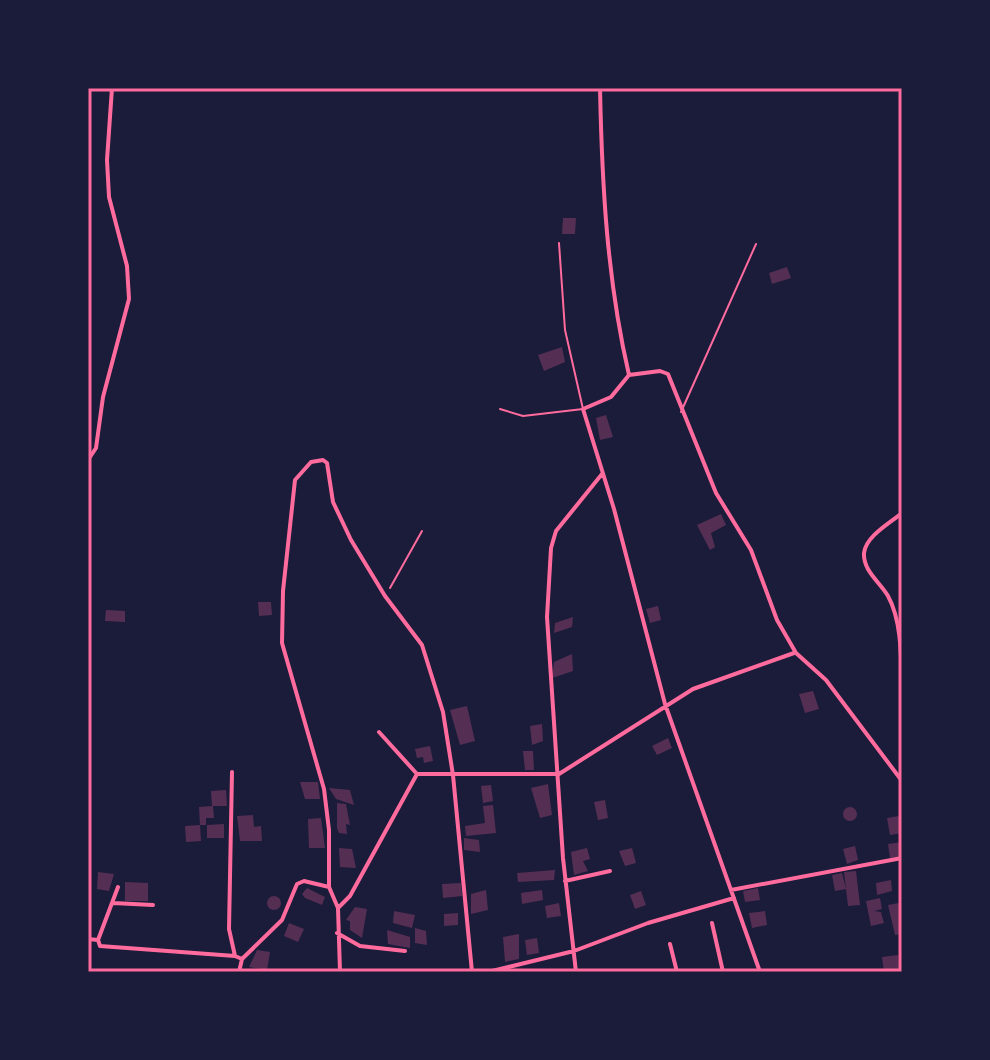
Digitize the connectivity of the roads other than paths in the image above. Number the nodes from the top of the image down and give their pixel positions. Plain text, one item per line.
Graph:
1 (112, 88) edge
2 (600, 88) edge
3 (559, 243) dead end
4 (756, 244) dead end
5 (629, 375) junction
6 (500, 409) dead end
7 (583, 409) junction
8 (681, 412) junction
9 (88, 460) edge
10 (602, 474) junction
11 (902, 513) edge
12 (796, 653) junction
13 (902, 695) edge
14 (665, 704) junction
15 (379, 732) dead end
16 (232, 772) dead end
17 (417, 774) junction
18 (559, 774) junction
19 (453, 775) junction
20 (902, 781) edge
21 (902, 858) edge
22 (610, 871) dead end
23 (565, 881) junction
24 (118, 887) dead end
25 (329, 887) junction
26 (731, 890) junction
27 (734, 898) junction
28 (113, 903) junction
29 (153, 905) dead end
30 (338, 908) junction
31 (712, 923) dead end
32 (337, 933) junction
33 (88, 939) edge
34 (98, 940) junction
35 (670, 944) dead end
36 (405, 951) dead end
37 (574, 951) junction
38 (235, 956) junction
39 (242, 959) junction
40 (239, 972) edge
41 (340, 972) edge
42 (472, 972) edge
43 (488, 972) edge
44 (576, 972) edge
45 (677, 972) edge
46 (723, 972) edge
47 (760, 972) edge

1 - 9 street
2 - 5 street
3 - 7 lane
4 - 8 lane
5 - 7 street
5 - 8 street
6 - 7 lane
7 - 10 street
8 - 12 street
10 - 14 street
10 - 18 street
11 - 13 street
12 - 14 street
12 - 20 street
14 - 18 street
14 - 26 street
15 - 17 street
16 - 38 street
17 - 19 street
17 - 30 street
18 - 19 street
18 - 23 street
19 - 25 street
19 - 42 street
21 - 26 street
22 - 23 street
23 - 37 street
24 - 28 street
25 - 30 street
25 - 39 street
26 - 27 street
27 - 37 street
27 - 47 street
28 - 29 street
28 - 34 street
30 - 32 street
31 - 46 street
32 - 36 street
32 - 41 street
33 - 34 street
34 - 38 street
35 - 45 street
37 - 43 street
37 - 44 street
38 - 39 street
39 - 40 street

